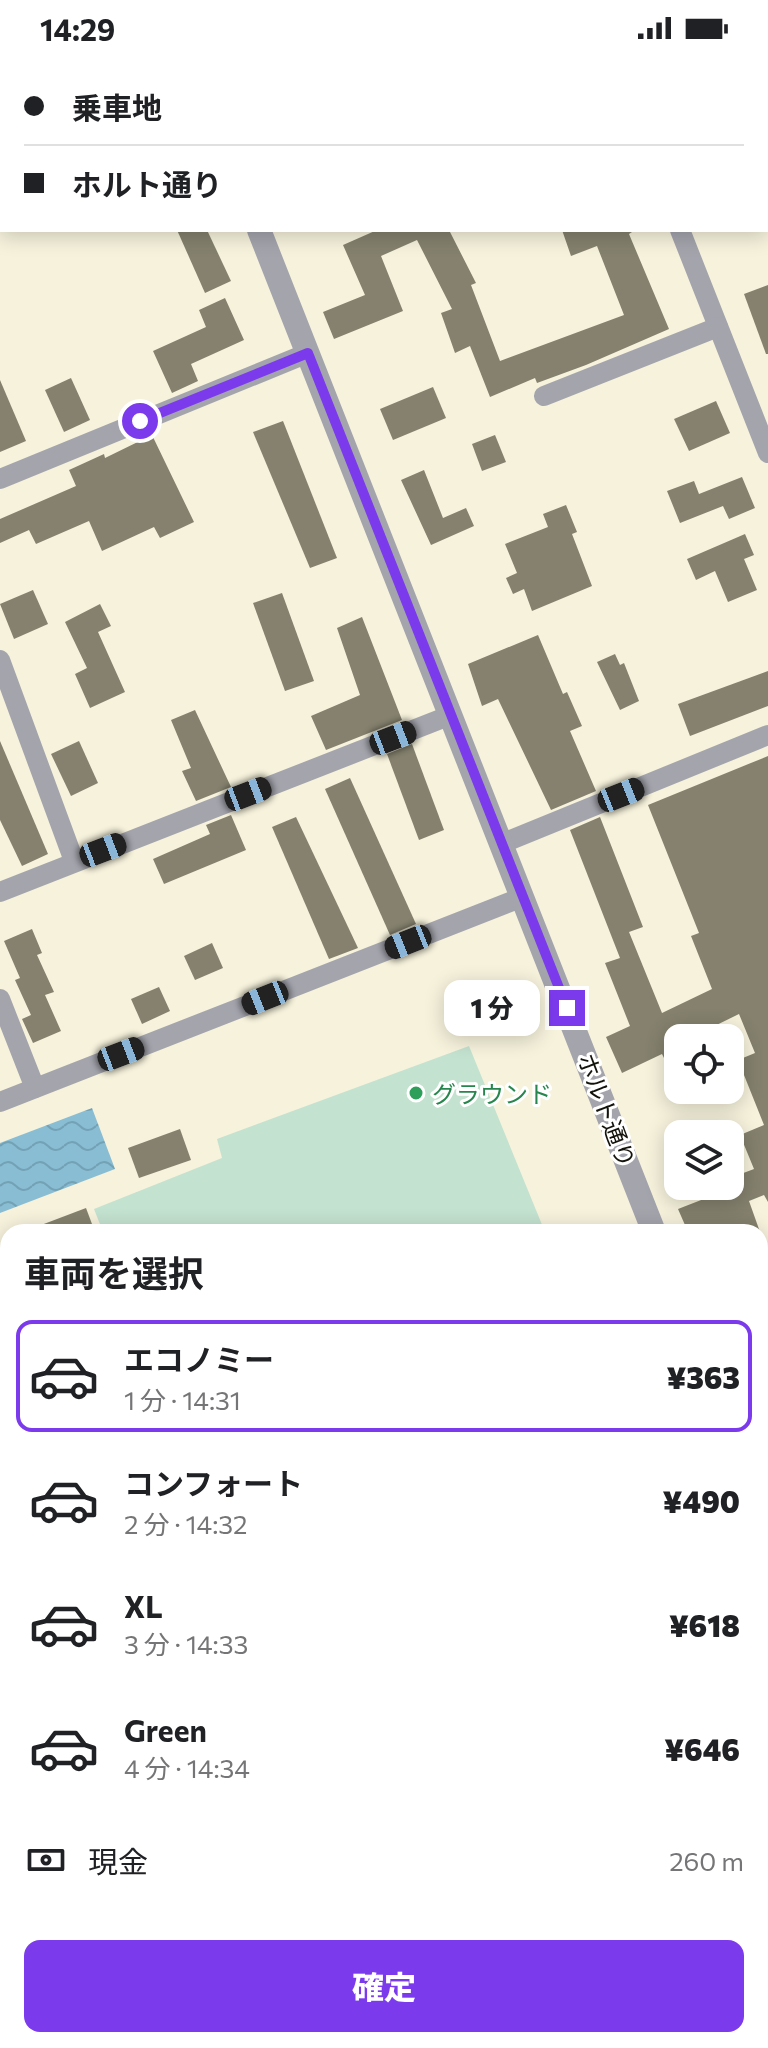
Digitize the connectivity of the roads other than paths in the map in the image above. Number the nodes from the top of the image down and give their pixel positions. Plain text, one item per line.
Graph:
1 (260, 232) edge
2 (681, 232) edge
3 (718, 327) junction
4 (308, 353) junction
5 (544, 396) dead end
6 (768, 453) edge
7 (0, 479) edge
8 (0, 660) edge
9 (451, 715) junction
10 (768, 735) edge
11 (503, 843) junction
12 (74, 861) junction
13 (0, 892) edge
14 (523, 897) junction
15 (0, 999) edge
16 (35, 1088) junction
17 (0, 1102) edge
18 (651, 1224) edge

1 - 4 street, ホルト通り
2 - 3 street
3 - 5 street
3 - 6 street
4 - 7 street
4 - 9 street, ホルト通り
8 - 12 street
9 - 11 street, ホルト通り
9 - 12 street
10 - 11 street
11 - 14 street, ホルト通り
12 - 13 street
14 - 16 street
14 - 18 street, ホルト通り
15 - 16 street
16 - 17 street

